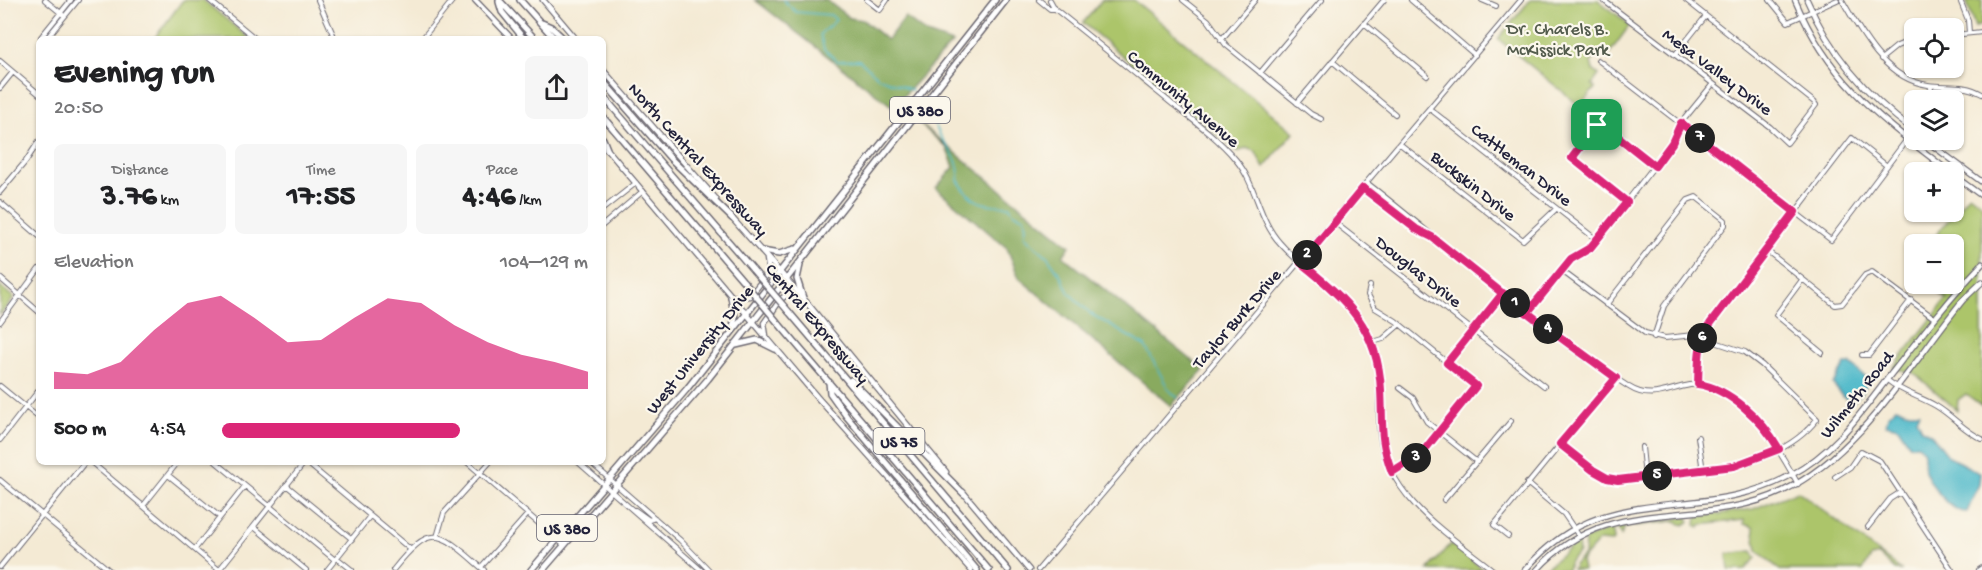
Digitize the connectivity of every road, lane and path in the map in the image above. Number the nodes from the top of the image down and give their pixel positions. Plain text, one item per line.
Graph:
1 (45, 0) edge
2 (71, 0) edge
3 (78, 0) edge
4 (209, 0) edge
5 (318, 0) edge
6 (453, 0) edge
7 (476, 0) edge
8 (499, 0) edge
9 (520, 0) edge
10 (543, 0) edge
11 (867, 0) edge
12 (887, 0) edge
13 (995, 0) edge
14 (1006, 0) edge
15 (1039, 0) edge
16 (1050, 0) edge
17 (1255, 0) edge
18 (1322, 0) edge
19 (1384, 0) edge
20 (1411, 0) edge
21 (1482, 0) edge
22 (1521, 0) edge
23 (1604, 0) edge
24 (1686, 0) edge
25 (1770, 0) edge
26 (1795, 0) edge
27 (1806, 0) edge
28 (1837, 0) edge
29 (1842, 0) edge
30 (1960, 0) edge
31 (1185, 1) edge
32 (1496, 6) dead end
33 (1055, 9) junction
34 (1812, 12) junction
35 (63, 15) junction
36 (1706, 15) junction
37 (1802, 16) junction
38 (541, 22) junction
39 (1364, 23) junction
40 (1982, 32) edge
41 (1964, 33) edge
42 (1970, 33) junction
43 (47, 36) edge
44 (252, 36) edge
45 (334, 36) edge
46 (424, 36) edge
47 (509, 36) edge
48 (522, 36) edge
49 (532, 36) edge
50 (553, 36) edge
51 (561, 36) edge
52 (573, 36) edge
53 (1221, 40) junction
54 (1904, 43) edge
55 (1475, 55) junction
56 (1675, 55) junction
57 (1881, 59) junction
58 (1598, 60) dead end
59 (1332, 61) junction
60 (0, 62) edge
61 (13, 72) junction
62 (606, 73) edge
63 (1260, 73) junction
64 (1427, 76) dead end
65 (606, 84) edge
66 (1712, 84) junction
67 (1931, 86) junction
68 (0, 88) edge
69 (1931, 90) edge
70 (36, 91) edge
71 (1982, 94) edge
72 (606, 99) edge
73 (1297, 103) junction
74 (1430, 109) junction
75 (1395, 114) dead end
76 (1321, 119) dead end
77 (606, 121) edge
78 (1904, 122) edge
79 (1681, 123) junction
80 (1904, 138) edge
81 (1904, 143) edge
82 (1400, 144) junction
83 (36, 146) edge
84 (606, 148) edge
85 (1919, 150) edge
86 (1939, 150) edge
87 (1935, 162) edge
88 (1655, 166) junction
89 (1887, 166) junction
90 (1967, 171) junction
91 (1964, 175) edge
92 (1982, 182) edge
93 (636, 183) junction
94 (1367, 183) junction
95 (1964, 183) edge
96 (1363, 188) junction
97 (643, 191) junction
98 (0, 192) edge
99 (1982, 196) edge
100 (0, 202) edge
101 (836, 202) junction
102 (1627, 202) junction
103 (606, 207) edge
104 (843, 208) junction
105 (1557, 209) junction
106 (1795, 212) junction
107 (732, 218) junction
108 (606, 222) edge
109 (1334, 222) junction
110 (36, 233) edge
111 (1432, 237) junction
112 (1597, 240) junction
113 (799, 247) junction
114 (1766, 250) junction
115 (762, 251) junction
116 (801, 261) junction
117 (1301, 263) junction
118 (1982, 264) edge
119 (780, 271) junction
120 (1562, 271) junction
121 (36, 273) edge
122 (0, 278) edge
123 (787, 279) junction
124 (1802, 280) junction
125 (1982, 282) edge
126 (1370, 286) dead end
127 (1503, 293) junction
128 (20, 295) junction
129 (731, 297) junction
130 (803, 298) junction
131 (1911, 300) junction
132 (1606, 305) junction
133 (36, 309) edge
134 (1527, 313) junction
135 (746, 315) junction
136 (1934, 318) junction
137 (0, 322) edge
138 (753, 323) junction
139 (1400, 325) junction
140 (1473, 331) junction
141 (731, 334) junction
142 (1654, 337) junction
143 (1702, 337) junction
144 (768, 341) junction
145 (1373, 342) junction
146 (735, 346) junction
147 (775, 349) junction
148 (823, 352) junction
149 (1822, 353) dead end
150 (1862, 355) dead end
151 (1447, 363) junction
152 (1616, 378) junction
153 (1887, 380) junction
154 (829, 382) junction
155 (1698, 384) junction
156 (0, 386) edge
157 (1544, 386) dead end
158 (1895, 386) junction
159 (1400, 388) dead end
160 (36, 394) edge
161 (26, 407) junction
162 (36, 415) edge
163 (1511, 421) dead end
164 (1439, 433) junction
165 (1698, 437) dead end
166 (1982, 439) edge
167 (0, 440) edge
168 (1560, 444) junction
169 (1642, 447) dead end
170 (1779, 449) junction
171 (1477, 462) junction
172 (83, 465) edge
173 (95, 465) edge
174 (176, 465) edge
175 (220, 465) edge
176 (303, 465) edge
177 (309, 465) edge
178 (470, 465) edge
179 (487, 465) edge
180 (581, 465) edge
181 (594, 465) edge
182 (1702, 471) junction
183 (1392, 472) junction
184 (479, 473) junction
185 (168, 475) junction
186 (1793, 475) junction
187 (1645, 477) junction
188 (1835, 477) dead end
189 (610, 479) junction
190 (0, 480) edge
191 (1527, 483) junction
192 (1798, 484) junction
193 (286, 485) junction
194 (617, 485) junction
195 (245, 486) junction
196 (604, 486) junction
197 (610, 492) junction
198 (1901, 492) junction
199 (964, 494) junction
200 (1444, 500) dead end
201 (1691, 501) junction
202 (143, 506) junction
203 (269, 506) junction
204 (628, 507) junction
205 (1692, 511) junction
206 (528, 514) junction
207 (43, 515) junction
208 (370, 516) junction
209 (220, 517) junction
210 (655, 518) junction
211 (254, 527) junction
212 (1868, 527) dead end
213 (1574, 528) junction
214 (1508, 536) dead end
215 (1579, 536) junction
216 (437, 537) junction
217 (352, 539) junction
218 (558, 539) junction
219 (564, 545) junction
220 (195, 549) junction
221 (410, 549) junction
222 (694, 554) junction
223 (690, 558) junction
224 (336, 559) junction
225 (0, 567) edge
226 (482, 569) edge
227 (110, 570) edge
228 (219, 570) edge
229 (306, 570) edge
230 (327, 570) edge
231 (352, 570) edge
232 (393, 570) edge
233 (531, 570) edge
234 (543, 570) edge
235 (701, 570) edge
236 (709, 570) edge
237 (971, 570) edge
238 (976, 570) edge
239 (989, 570) edge
240 (1008, 570) edge
241 (1029, 570) edge
242 (1038, 570) edge
243 (1493, 570) edge
244 (1525, 570) edge
245 (1537, 570) edge
246 (1952, 570) edge

1 - 35 street
2 - 35 street
3 - 35 street
4 - 44 street
5 - 45 street
6 - 46 street
7 - 47 main road
8 - 48 highway
8 - 49 highway
9 - 38 highway
10 - 52 main road
11 - 12 street
13 - 101 highway, West University Drive / US 380
14 - 104 highway, West University Drive / US 380
15 - 33 street, Community Avenue
16 - 33 street, Community Avenue
17 - 53 street
18 - 63 street
19 - 39 street
20 - 55 street
21 - 32 street
22 - 55 street, Taylor Burk Drive
23 - 56 street, Mesa Valley Drive
24 - 36 street
25 - 37 street
26 - 37 main road
27 - 34 main road
28 - 34 street
29 - 57 street
30 - 42 street
31 - 53 street
33 - 117 street, Community Avenue
34 - 37 street
34 - 78 main road
35 - 43 street
36 - 56 street
36 - 66 street, Mesa Valley Drive
37 - 80 main road
38 - 50 highway
38 - 51 highway
39 - 59 street
39 - 64 street
40 - 42 street
41 - 42 street
53 - 63 street
54 - 57 street
55 - 74 street, Taylor Burk Drive
56 - 66 street, Mesa Valley Drive
57 - 67 street
58 - 79 street
59 - 73 street
59 - 75 street
60 - 61 street
61 - 68 street
61 - 70 street
62 - 107 main road, North Central Expressway
63 - 73 street
65 - 107 highway
66 - 79 street
67 - 69 street
67 - 71 street
72 - 148 highway, Central Expressway / US 75, bridge
73 - 76 street
74 - 82 street, Taylor Burk Drive
74 - 105 street, Cattleman Drive
77 - 154 highway, Central Expressway / US 75, bridge
79 - 88 street
79 - 106 street
81 - 89 street
82 - 94 street, Taylor Burk Drive
82 - 105 street, Buckskin Drive
83 - 98 street
84 - 93 main road
85 - 87 main road
86 - 90 main road
88 - 102 street
88 - 102 street
89 - 106 street
89 - 106 street
90 - 91 main road
90 - 92 main road
93 - 97 main road
93 - 103 street
94 - 96 street, Taylor Burk Drive
94 - 111 street
95 - 99 main road
96 - 109 street, Taylor Burk Drive
96 - 111 street
97 - 108 street
97 - 129 main road
100 - 110 street
101 - 104 highway
101 - 113 highway, West University Drive / US 380
102 - 112 street
104 - 116 highway, West University Drive / US 380
105 - 112 street, Cattleman Drive
106 - 114 street
107 - 115 main road, North Central Expressway
109 - 117 street, Taylor Burk Drive
109 - 140 street, Douglas Drive
111 - 127 street
112 - 120 street
113 - 115 highway
113 - 119 highway, West University Drive / US 380
114 - 124 street
114 - 143 street
115 - 119 main road, North Central Expressway
115 - 129 main road
116 - 123 highway, West University Drive / US 380
116 - 130 highway
117 - 145 street, Community Avenue
117 - 242 street, Taylor Burk Drive
118 - 136 main road, Wilmeth Road
119 - 123 main road, North Central Expressway
119 - 135 highway, West University Drive / US 380
120 - 132 street
120 - 134 street
121 - 128 street
122 - 128 street
123 - 130 main road, North Central Expressway
123 - 138 highway, West University Drive / US 380
124 - 131 street
124 - 149 street
125 - 158 main road, Wilmeth Road
126 - 139 street
127 - 134 street
127 - 140 street
128 - 133 street
128 - 137 street
129 - 135 main road
129 - 141 highway
130 - 144 main road
130 - 199 main road, North Central Expressway
131 - 136 street
131 - 150 street
132 - 142 street
132 - 142 street
134 - 152 street
135 - 138 main road
135 - 141 highway, West University Drive / US 380
136 - 153 main road, Wilmeth Road
138 - 144 main road
138 - 146 highway, West University Drive / US 380
139 - 145 street
139 - 151 street
140 - 151 street
140 - 157 street, Douglas Drive
141 - 189 highway, West University Drive / US 380
142 - 143 street
143 - 155 street
143 - 170 street
144 - 147 main road
145 - 183 street, Community Avenue
146 - 147 highway
146 - 194 highway, West University Drive / US 380
147 - 237 main road
148 - 199 highway
148 - 240 highway, Central Expressway / US 75
151 - 164 street
152 - 155 street
152 - 168 street
153 - 158 street
153 - 186 main road, Wilmeth Road
154 - 238 highway
154 - 239 highway, Central Expressway / US 75
155 - 170 street
156 - 161 street
158 - 166 street
158 - 192 main road, Wilmeth Road
159 - 164 street
160 - 161 street
161 - 162 street
161 - 167 street
163 - 171 street
164 - 171 street
164 - 183 street
165 - 182 street
168 - 187 street
168 - 191 street
169 - 187 street
170 - 182 street
170 - 186 street
171 - 200 street
172 - 207 street
173 - 202 street
174 - 185 street
175 - 195 street
176 - 193 street
177 - 208 street
178 - 184 street
179 - 184 street
180 - 196 street
181 - 189 street
182 - 187 street
183 - 243 street, Community Avenue
184 - 206 street
184 - 216 street
185 - 202 street
185 - 209 street
186 - 192 street
186 - 201 main road, Wilmeth Road
188 - 198 street
189 - 194 street
189 - 196 highway, West University Drive / US 380
190 - 207 street
191 - 213 street
191 - 214 street
192 - 205 main road, Wilmeth Road
193 - 203 street
193 - 217 street
194 - 197 highway, West University Drive / US 380
194 - 210 street
195 - 203 street
195 - 209 street
196 - 197 street
196 - 218 highway, West University Drive / US 380
197 - 204 street
197 - 219 highway, West University Drive / US 380
198 - 212 street
198 - 246 street
199 - 241 main road, North Central Expressway
201 - 205 main road
201 - 213 main road, Wilmeth Road
202 - 220 street
203 - 211 street
203 - 224 street
204 - 210 street
204 - 223 street
205 - 215 main road, Wilmeth Road
206 - 218 street
206 - 226 street
207 - 225 street
207 - 227 street
208 - 217 street
208 - 221 street
209 - 220 street
210 - 222 street
211 - 228 street
211 - 229 street
213 - 215 street
213 - 244 main road, Wilmeth Road
215 - 245 main road, Wilmeth Road
216 - 221 street
216 - 226 street
217 - 224 street
218 - 219 street
218 - 233 highway, West University Drive / US 380
219 - 234 highway, West University Drive / US 380
220 - 228 street
221 - 232 street
222 - 223 street
222 - 236 street
223 - 235 street
224 - 230 street
224 - 231 street

